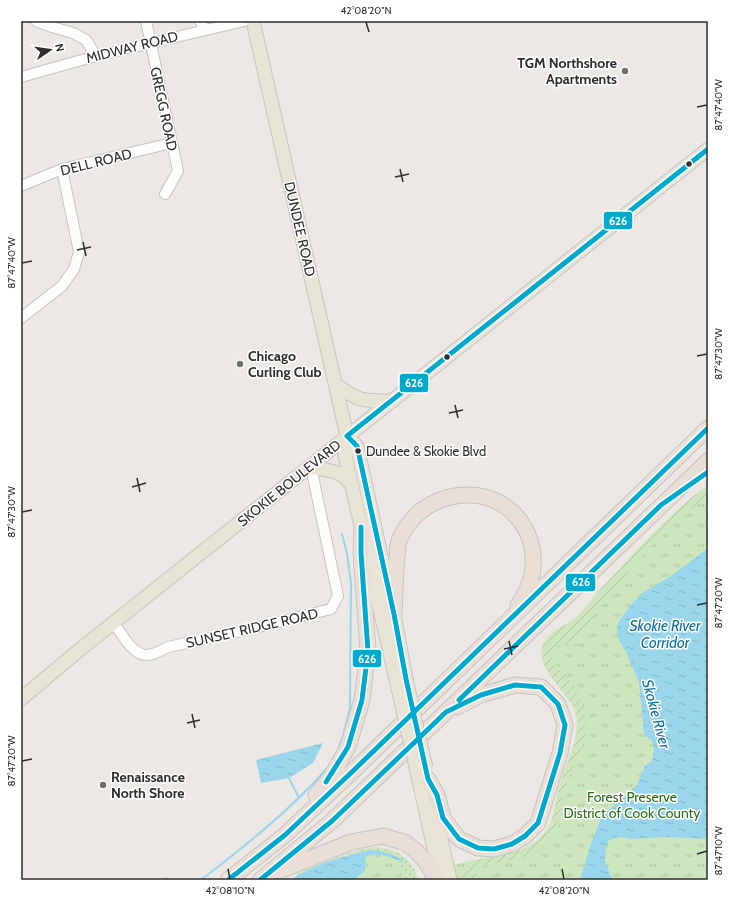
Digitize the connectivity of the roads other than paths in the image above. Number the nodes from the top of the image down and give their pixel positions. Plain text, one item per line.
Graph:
1 (36, 21) edge
2 (146, 21) edge
3 (244, 21) edge
4 (253, 21) edge
5 (202, 26) edge
6 (150, 43) junction
7 (96, 56) junction
8 (21, 77) edge
9 (172, 143) junction
10 (708, 149) edge
11 (62, 170) junction
12 (21, 186) edge
13 (164, 194) dead end
14 (21, 318) edge
15 (335, 384) junction
16 (393, 401) junction
17 (708, 428) edge
18 (347, 436) junction
19 (708, 461) edge
20 (311, 467) junction
21 (708, 472) edge
22 (353, 488) junction
23 (661, 505) junction
24 (362, 528) junction
25 (394, 614) junction
26 (508, 620) junction
27 (114, 622) junction
28 (402, 683) junction
29 (21, 699) edge
30 (446, 712) junction
31 (424, 775) junction
32 (285, 835) junction
33 (262, 878) edge
34 (228, 880) edge
35 (437, 880) edge
36 (440, 880) edge
37 (450, 880) edge

1 - 7 street
2 - 6 street, GREGG ROAD
3 - 5 street, MIDWAY ROAD
4 - 15 main road, DUNDEE ROAD
5 - 6 street, MIDWAY ROAD
6 - 7 street, MIDWAY ROAD
6 - 9 street, GREGG ROAD
7 - 8 street, MIDWAY ROAD
9 - 11 street, DELL ROAD
9 - 13 street, GREGG ROAD
10 - 16 main road, SKOKIE BOULEVARD
11 - 12 street, DELL ROAD
11 - 14 street
15 - 16 main road
15 - 18 main road, DUNDEE ROAD
16 - 18 main road, SKOKIE BOULEVARD
17 - 26 highway
18 - 20 main road, SKOKIE BOULEVARD
18 - 22 main road, DUNDEE ROAD
18 - 25 main road, DUNDEE ROAD
19 - 23 highway
20 - 22 main road
20 - 27 main road, SKOKIE BOULEVARD
20 - 27 street, SUNSET RIDGE ROAD
21 - 23 highway
22 - 24 main road, DUNDEE ROAD
23 - 30 highway
24 - 28 main road, DUNDEE ROAD
24 - 32 highway
25 - 26 highway
25 - 28 main road, DUNDEE ROAD
26 - 32 highway
27 - 29 main road, SKOKIE BOULEVARD
28 - 31 main road, DUNDEE ROAD, bridge
30 - 31 highway
30 - 33 highway
31 - 36 main road, DUNDEE ROAD
31 - 37 main road, DUNDEE ROAD
32 - 34 highway
33 - 35 highway

